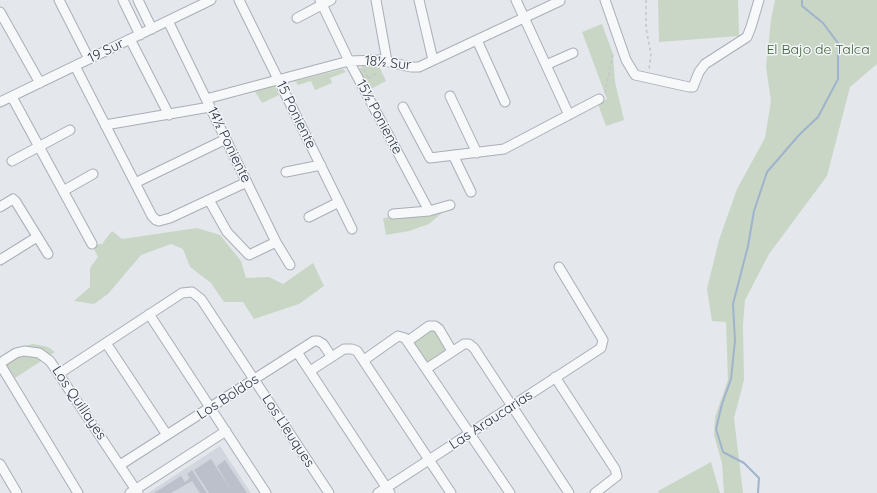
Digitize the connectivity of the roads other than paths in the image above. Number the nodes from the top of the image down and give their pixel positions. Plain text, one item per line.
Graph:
1 (59, 0) edge
2 (123, 0) edge
3 (138, 0) edge
4 (189, 0) edge
5 (211, 0) edge
6 (239, 0) edge
7 (331, 0) edge
8 (376, 0) edge
9 (419, 0) edge
10 (516, 0) edge
11 (605, 0) edge
12 (759, 0) edge
13 (560, 1) dead end
14 (321, 2) edge
15 (193, 9) junction
16 (0, 12) edge
17 (297, 18) dead end
18 (524, 18) junction
19 (168, 21) junction
20 (152, 29) junction
21 (140, 34) junction
22 (130, 39) junction
23 (477, 40) junction
24 (574, 53) dead end
25 (89, 59) junction
26 (432, 60) junction
27 (349, 61) junction
28 (388, 61) junction
29 (546, 65) junction
30 (75, 66) junction
31 (279, 81) junction
32 (40, 83) junction
33 (450, 96) dead end
34 (602, 96) road end
35 (12, 97) junction
36 (0, 102) edge
37 (505, 102) dead end
38 (208, 103) junction
39 (403, 107) dead end
40 (169, 115) junction
41 (569, 115) junction
42 (105, 125) junction
43 (70, 130) dead end
44 (226, 139) junction
45 (39, 146) junction
46 (477, 153) junction
47 (453, 155) junction
48 (12, 161) dead end
49 (321, 166) junction
50 (286, 172) dead end
51 (93, 174) dead end
52 (247, 182) junction
53 (135, 183) junction
54 (63, 191) junction
55 (472, 192) dead end
56 (209, 200) junction
57 (339, 202) junction
58 (450, 205) dead end
59 (0, 206) edge
60 (429, 211) junction
61 (393, 214) dead end
62 (309, 217) dead end
63 (352, 230) dead end
64 (37, 237) junction
65 (276, 242) junction
66 (92, 244) dead end
67 (48, 254) dead end
68 (0, 260) edge
69 (290, 266) dead end
70 (558, 268) dead end
71 (149, 314) junction
72 (405, 338) junction
73 (106, 343) junction
74 (452, 351) junction
75 (297, 352) junction
76 (331, 356) junction
77 (364, 360) junction
78 (0, 364) edge
79 (426, 369) junction
80 (310, 371) junction
81 (60, 374) junction
82 (555, 377) junction
83 (255, 380) junction
84 (511, 406) junction
85 (211, 408) junction
86 (226, 432) junction
87 (468, 434) junction
88 (167, 435) junction
89 (430, 460) junction
90 (0, 464) edge
91 (120, 465) junction
92 (388, 490) edge
93 (601, 491) edge
94 (135, 492) edge
95 (17, 493) edge
96 (78, 493) edge
97 (266, 493) edge
98 (329, 493) edge
99 (378, 493) edge
100 (451, 493) edge
101 (510, 493) edge
102 (569, 493) edge

1 - 25 street
2 - 21 street
3 - 20 street
4 - 15 street
5 - 15 street, 19 Sur
6 - 31 street, 15 Poniente
7 - 14 street
8 - 28 street
9 - 26 street
10 - 18 street
11 - 12 street
13 - 18 street, 18½ Sur
14 - 17 street
14 - 27 street, 15½ Poniente
15 - 19 street, 19 Sur
16 - 32 street
18 - 23 street, 18½ Sur
18 - 29 street
19 - 20 street, 19 Sur
19 - 38 street, 14½ Poniente
20 - 21 street, 19 Sur
21 - 22 street, 19 Sur
22 - 25 street, 19 Sur
22 - 40 street
23 - 26 street, 18½ Sur
23 - 37 street
24 - 29 street
25 - 30 street, 19 Sur
26 - 28 street, 18½ Sur
27 - 28 street, 18½ Sur
27 - 31 street, 18½ Sur
27 - 60 street, 15½ Poniente
29 - 41 street
30 - 32 street, 19 Sur
30 - 42 street
31 - 38 street, 18½ Sur
31 - 49 street, 15 Poniente
32 - 35 street, 19 Sur
33 - 46 street
34 - 41 street
35 - 36 street, 19 Sur
35 - 45 street
38 - 40 street, 18½ Sur
38 - 44 street, 14½ Poniente
39 - 47 street
40 - 42 street, 18½ Sur
41 - 46 street
42 - 53 street
43 - 45 street
44 - 52 street, 14½ Poniente
44 - 53 street
45 - 48 street
45 - 54 street
46 - 47 street
47 - 55 street
49 - 50 street
49 - 57 street, 15 Poniente
51 - 54 street
52 - 56 street
52 - 65 street, 14½ Poniente
53 - 56 street
54 - 66 street
56 - 65 street
57 - 62 street
57 - 63 street, 15 Poniente
58 - 60 street
59 - 64 street
60 - 61 street
64 - 67 street
64 - 68 street
65 - 69 street, 14½ Poniente
70 - 82 street, Las Araucarias
71 - 73 street
71 - 83 street, Los Lleuques
71 - 85 street
72 - 74 street
72 - 77 street
72 - 79 street
73 - 81 street
73 - 88 street
74 - 79 street
74 - 84 street
75 - 76 street, Los Boldos
75 - 80 street
75 - 83 street, Los Boldos
76 - 77 street
76 - 80 street
77 - 89 street
78 - 81 street, Los Quillayes
78 - 96 street
79 - 87 street
80 - 92 street
81 - 91 street, Los Quillayes
82 - 84 street, Las Araucarias
82 - 93 street
83 - 85 street, Los Boldos
83 - 98 street, Los Lleuques
84 - 87 street, Las Araucarias
84 - 102 street
85 - 86 street
85 - 88 street, Los Boldos
86 - 94 street, Los Boldos
86 - 97 street
87 - 89 street, Las Araucarias
87 - 101 street
88 - 91 street, Los Boldos
89 - 92 street, Las Araucarias
89 - 100 street
90 - 95 street
91 - 94 street, Los Quillayes
92 - 99 street, Las Araucarias

